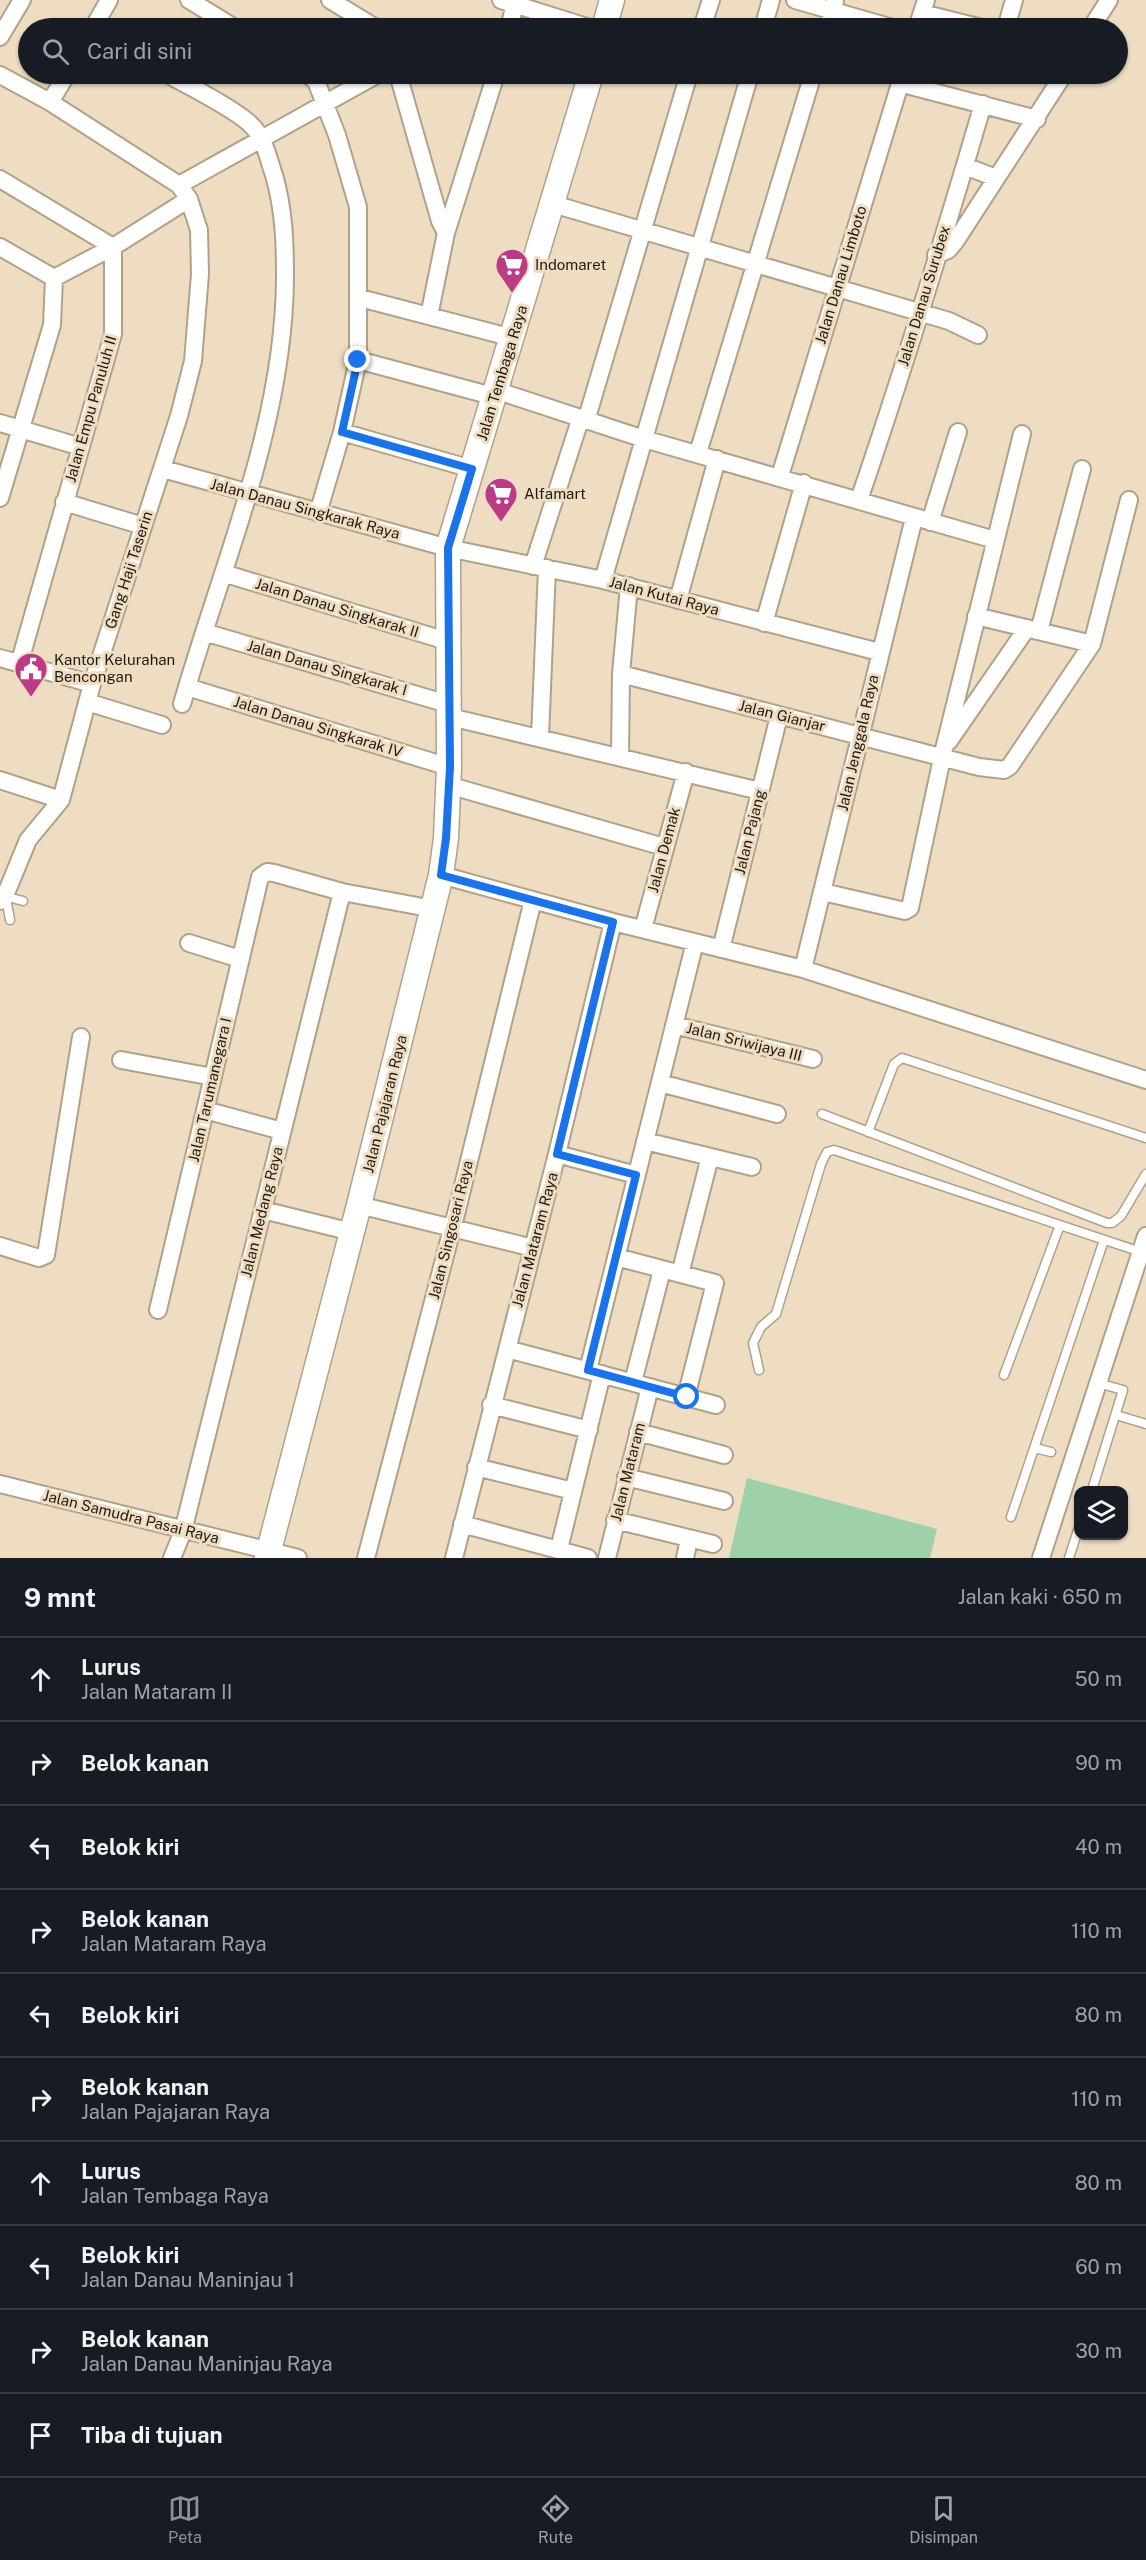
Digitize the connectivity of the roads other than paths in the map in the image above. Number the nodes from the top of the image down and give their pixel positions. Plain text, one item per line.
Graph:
1 (22, 0) edge
2 (109, 0) edge
3 (612, 0) edge
4 (711, 0) edge
5 (771, 0) edge
6 (795, 0) edge
7 (1014, 0) edge
8 (1108, 0) edge
9 (193, 1) edge
10 (337, 2) edge
11 (510, 2) edge
12 (834, 5) edge
13 (922, 14) edge
14 (99, 18) edge
15 (219, 18) edge
16 (361, 18) edge
17 (509, 18) edge
18 (559, 18) edge
19 (607, 18) edge
20 (705, 18) edge
21 (766, 18) edge
22 (867, 18) edge
23 (939, 18) edge
24 (1009, 18) edge
25 (1097, 18) edge
26 (0, 37) edge
27 (0, 75) edge
28 (61, 84) edge
29 (184, 84) edge
30 (317, 84) edge
31 (361, 84) edge
32 (401, 84) edge
33 (493, 84) edge
34 (588, 84) edge
35 (686, 84) edge
36 (747, 84) edge
37 (810, 84) edge
38 (899, 84) edge
39 (920, 84) edge
40 (1058, 84) edge
41 (50, 102) junction
42 (983, 104) junction
43 (325, 105) junction
44 (1037, 119) junction
45 (263, 140) junction
46 (965, 166) junction
47 (996, 178) junction
48 (0, 179) edge
49 (184, 192) junction
50 (554, 204) junction
51 (641, 231) junction
52 (446, 233) junction
53 (0, 247) edge
54 (113, 247) junction
55 (699, 248) junction
56 (936, 255) junction
57 (756, 264) junction
58 (54, 278) junction
59 (837, 288) junction
60 (360, 298) junction
61 (921, 313) junction
62 (429, 316) junction
63 (978, 335) dead end
64 (513, 338) junction
65 (358, 360) junction
66 (496, 394) junction
67 (583, 420) junction
68 (0, 423) edge
69 (20, 429) junction
70 (342, 432) junction
71 (958, 432) dead end
72 (1022, 434) dead end
73 (644, 439) junction
74 (81, 447) junction
75 (698, 453) junction
76 (717, 459) junction
77 (163, 468) junction
78 (472, 469) junction
79 (1082, 469) dead end
80 (780, 476) junction
81 (804, 483) junction
82 (247, 494) junction
83 (862, 494) junction
84 (0, 498) edge
85 (1129, 500) dead end
86 (64, 502) junction
87 (318, 513) junction
88 (922, 520) junction
89 (144, 526) junction
90 (995, 540) junction
91 (448, 548) junction
92 (540, 567) junction
93 (223, 573) junction
94 (603, 580) junction
95 (629, 586) junction
96 (678, 600) junction
97 (976, 616) junction
98 (764, 623) junction
99 (1033, 630) junction
100 (204, 632) junction
101 (450, 642) junction
102 (1092, 644) junction
103 (879, 652) junction
104 (0, 659) edge
105 (20, 661) dead end
106 (621, 674) junction
107 (92, 684) junction
108 (187, 687) junction
109 (87, 702) junction
110 (182, 704) dead end
111 (451, 711) junction
112 (779, 716) junction
113 (162, 725) dead end
114 (860, 735) junction
115 (540, 737) junction
116 (943, 753) junction
117 (620, 757) junction
118 (686, 772) junction
119 (449, 776) junction
120 (0, 780) edge
121 (760, 791) junction
122 (61, 800) junction
123 (664, 847) junction
124 (441, 875) junction
125 (823, 891) junction
126 (342, 892) junction
127 (3, 898) edge
128 (533, 900) junction
129 (23, 901) dead end
130 (434, 909) junction
131 (10, 920) dead end
132 (613, 922) junction
133 (643, 929) junction
134 (695, 942) junction
135 (189, 943) dead end
136 (721, 949) junction
137 (240, 959) junction
138 (803, 969) junction
139 (674, 1025) junction
140 (81, 1036) dead end
141 (813, 1059) dead end
142 (121, 1060) dead end
143 (213, 1077) junction
144 (1146, 1080) edge
145 (660, 1083) junction
146 (205, 1110) junction
147 (777, 1114) dead end
148 (822, 1114) dead end
149 (282, 1131) junction
150 (868, 1132) junction
151 (1146, 1138) edge
152 (645, 1141) junction
153 (557, 1154) junction
154 (710, 1157) junction
155 (752, 1167) dead end
156 (1146, 1174) edge
157 (636, 1175) junction
158 (359, 1205) junction
159 (263, 1210) junction
160 (1060, 1225) junction
161 (452, 1229) junction
162 (352, 1232) junction
163 (1104, 1240) junction
164 (1143, 1244) edge
165 (0, 1246) edge
166 (533, 1248) junction
167 (616, 1257) junction
168 (662, 1270) junction
169 (680, 1275) junction
170 (158, 1310) dead end
171 (507, 1349) junction
172 (759, 1370) dead end
173 (595, 1372) junction
174 (1004, 1375) dead end
175 (633, 1382) junction
176 (1098, 1383) junction
177 (650, 1387) junction
178 (687, 1397) junction
179 (492, 1405) junction
180 (716, 1405) dead end
181 (1116, 1415) junction
182 (1146, 1424) edge
183 (589, 1430) junction
184 (638, 1432) junction
185 (1035, 1448) junction
186 (1051, 1452) dead end
187 (724, 1455) dead end
188 (476, 1467) junction
189 (626, 1477) junction
190 (0, 1484) edge
191 (1094, 1486) edge
192 (573, 1491) junction
193 (724, 1501) dead end
194 (1011, 1517) dead end
195 (615, 1520) junction
196 (462, 1524) junction
197 (183, 1531) junction
198 (689, 1540) junction
199 (1075, 1540) edge
200 (713, 1544) dead end
201 (548, 1551) edge
202 (268, 1555) edge
203 (172, 1558) edge
204 (298, 1558) edge
205 (366, 1558) edge
206 (454, 1558) edge
207 (588, 1558) edge
208 (607, 1558) edge
209 (685, 1558) edge
210 (1041, 1558) edge
211 (1069, 1558) edge

1 - 26 street
2 - 14 street
3 - 19 street
4 - 20 street
5 - 21 street
6 - 12 street
7 - 24 street
8 - 25 street
9 - 15 street
10 - 16 street
11 - 17 street
11 - 18 street
12 - 22 street
13 - 23 street
27 - 41 street
28 - 41 street
29 - 45 street
30 - 43 street
31 - 43 street
32 - 52 street
33 - 52 street
34 - 50 street, Jalan Tembaga Raya
35 - 51 street
36 - 55 street
37 - 57 street
38 - 59 street, Jalan Danau Limboto
39 - 42 street
40 - 44 street
41 - 49 street
42 - 44 street
42 - 46 street, Jalan Danau Surubex
43 - 45 street
43 - 60 street
44 - 47 street
45 - 49 street
45 - 82 street
46 - 47 street
46 - 56 street, Jalan Danau Surubex
47 - 56 street
48 - 54 street
49 - 54 street
49 - 77 street, Gang Haji Taserin
50 - 51 street
50 - 64 street, Jalan Tembaga Raya
51 - 55 street
51 - 67 street
52 - 62 street
53 - 58 street
54 - 58 street
54 - 74 street, Jalan Empu Panuluh II
55 - 57 street
55 - 73 street
56 - 61 street, Jalan Danau Surubex
57 - 59 street
57 - 75 street
58 - 69 street
59 - 61 street
59 - 80 street, Jalan Danau Limboto
60 - 62 street
60 - 65 street
61 - 63 street
61 - 83 street, Jalan Danau Surubex
62 - 64 street
64 - 66 street, Jalan Tembaga Raya
65 - 66 street
65 - 70 street
66 - 67 street
66 - 78 street, Jalan Tembaga Raya
67 - 73 street
67 - 92 street
68 - 69 street
69 - 74 street
69 - 84 street
70 - 78 street
70 - 87 street
71 - 88 street, Jalan Jenggala Raya
72 - 90 street
73 - 75 street
73 - 94 street
74 - 86 street, Jalan Empu Panuluh II
75 - 76 street
76 - 80 street
76 - 96 street
77 - 82 street, Jalan Danau Singkarak Raya
77 - 89 street, Gang Haji Taserin
78 - 91 street, Jalan Tembaga Raya
79 - 99 street
80 - 81 street
81 - 83 street
81 - 98 street
82 - 87 street, Jalan Danau Singkarak Raya
82 - 93 street
83 - 88 street
85 - 102 street, Jalan Gianjar
86 - 89 street
86 - 105 street, Jalan Empu Panuluh II
87 - 91 street, Jalan Danau Singkarak Raya
88 - 90 street
88 - 103 street, Jalan Jenggala Raya
89 - 107 street, Gang Haji Taserin
90 - 97 street
91 - 92 street, Jalan Kutai Raya
91 - 101 street, Jalan Tembaga Raya
92 - 94 street, Jalan Kutai Raya
92 - 115 street
93 - 100 street
93 - 101 street, Jalan Danau Singkarak II
94 - 95 street, Jalan Kutai Raya
95 - 96 street, Jalan Kutai Raya
95 - 106 street
96 - 98 street, Jalan Kutai Raya
97 - 99 street
97 - 116 street
98 - 103 street, Jalan Kutai Raya
99 - 102 street
99 - 116 street
100 - 108 street
100 - 111 street, Jalan Danau Singkarak I
101 - 111 street, Jalan Pajajaran Raya
102 - 116 street, Jalan Gianjar
103 - 114 street, Jalan Jenggala Raya
104 - 107 street
106 - 112 street, Jalan Gianjar
106 - 117 street
107 - 109 street, Gang Haji Taserin
108 - 110 street
108 - 119 street, Jalan Danau Singkarak IV
109 - 113 street
109 - 122 street, Gang Haji Taserin
111 - 115 street, Jalan Danau Singkarak I
111 - 119 street, Jalan Pajajaran Raya
112 - 114 street, Jalan Gianjar
112 - 121 street, Jalan Pajang
114 - 116 street, Jalan Gianjar
114 - 125 street, Jalan Jenggala Raya
115 - 117 street, Jalan Danau Singkarak I
116 - 125 street
117 - 118 street, Jalan Danau Singkarak I
118 - 121 street, Jalan Danau Singkarak I
118 - 123 street, Jalan Demak
119 - 123 street, Jalan Danau Singkarak IV
119 - 124 street, Jalan Pajajaran Raya
120 - 122 street
121 - 136 street, Jalan Pajang
122 - 127 street, Gang Haji Taserin
123 - 133 street, Jalan Demak
124 - 128 street
124 - 130 street, Jalan Pajajaran Raya
125 - 138 street, Jalan Jenggala Raya
126 - 130 street
126 - 137 street, Jalan Tarumanegara I
126 - 149 street, Jalan Medang Raya
127 - 129 lane
127 - 131 lane
128 - 132 street
128 - 161 street, Jalan Singosari Raya
130 - 158 street, Jalan Pajajaran Raya
132 - 133 street
132 - 153 street, Jalan Mataram Raya
133 - 134 street
134 - 136 street
134 - 139 street
135 - 137 street
136 - 138 street
137 - 143 street, Jalan Tarumanegara I
138 - 144 street
139 - 141 street, Jalan Sriwijaya III
139 - 145 street
140 - 165 street
142 - 143 street
143 - 146 street, Jalan Tarumanegara I
145 - 147 street
145 - 152 street
146 - 149 street
146 - 170 street, Jalan Tarumanegara I
148 - 150 lane
149 - 159 street, Jalan Medang Raya
150 - 151 lane
150 - 156 lane
152 - 154 street
152 - 157 street
153 - 157 street
153 - 166 street, Jalan Mataram Raya
154 - 155 street
154 - 169 street
157 - 167 street
158 - 161 street
158 - 162 street, Jalan Pajajaran Raya
159 - 162 street
159 - 197 street, Jalan Medang Raya
160 - 163 lane
160 - 172 lane
160 - 174 lane
161 - 166 street
161 - 205 street, Jalan Singosari Raya
162 - 202 street, Jalan Pajajaran Raya
163 - 164 lane
163 - 185 lane
164 - 176 street
166 - 171 street, Jalan Mataram Raya
167 - 168 street
167 - 173 street
168 - 169 street
168 - 175 street
169 - 178 street
171 - 173 street
171 - 179 street, Jalan Mataram Raya
173 - 175 street
173 - 183 street
175 - 177 street
176 - 181 lane
176 - 210 street
177 - 178 street
177 - 184 street, Jalan Mataram
178 - 180 street
179 - 183 street
179 - 188 street, Jalan Mataram Raya
181 - 182 lane
181 - 191 lane
183 - 192 street
184 - 187 street
184 - 189 street, Jalan Mataram
185 - 186 lane
185 - 194 lane
188 - 192 street
188 - 196 street, Jalan Mataram Raya
189 - 193 street
189 - 195 street, Jalan Mataram
190 - 197 street, Jalan Samudra Pasai Raya
192 - 201 street
195 - 198 street
195 - 208 street, Jalan Mataram
196 - 201 street
196 - 206 street, Jalan Mataram Raya
197 - 202 street, Jalan Samudra Pasai Raya
197 - 203 street, Jalan Medang Raya
198 - 200 street
198 - 209 street
199 - 211 lane
201 - 207 street
202 - 204 street, Jalan Samudra Pasai Raya

